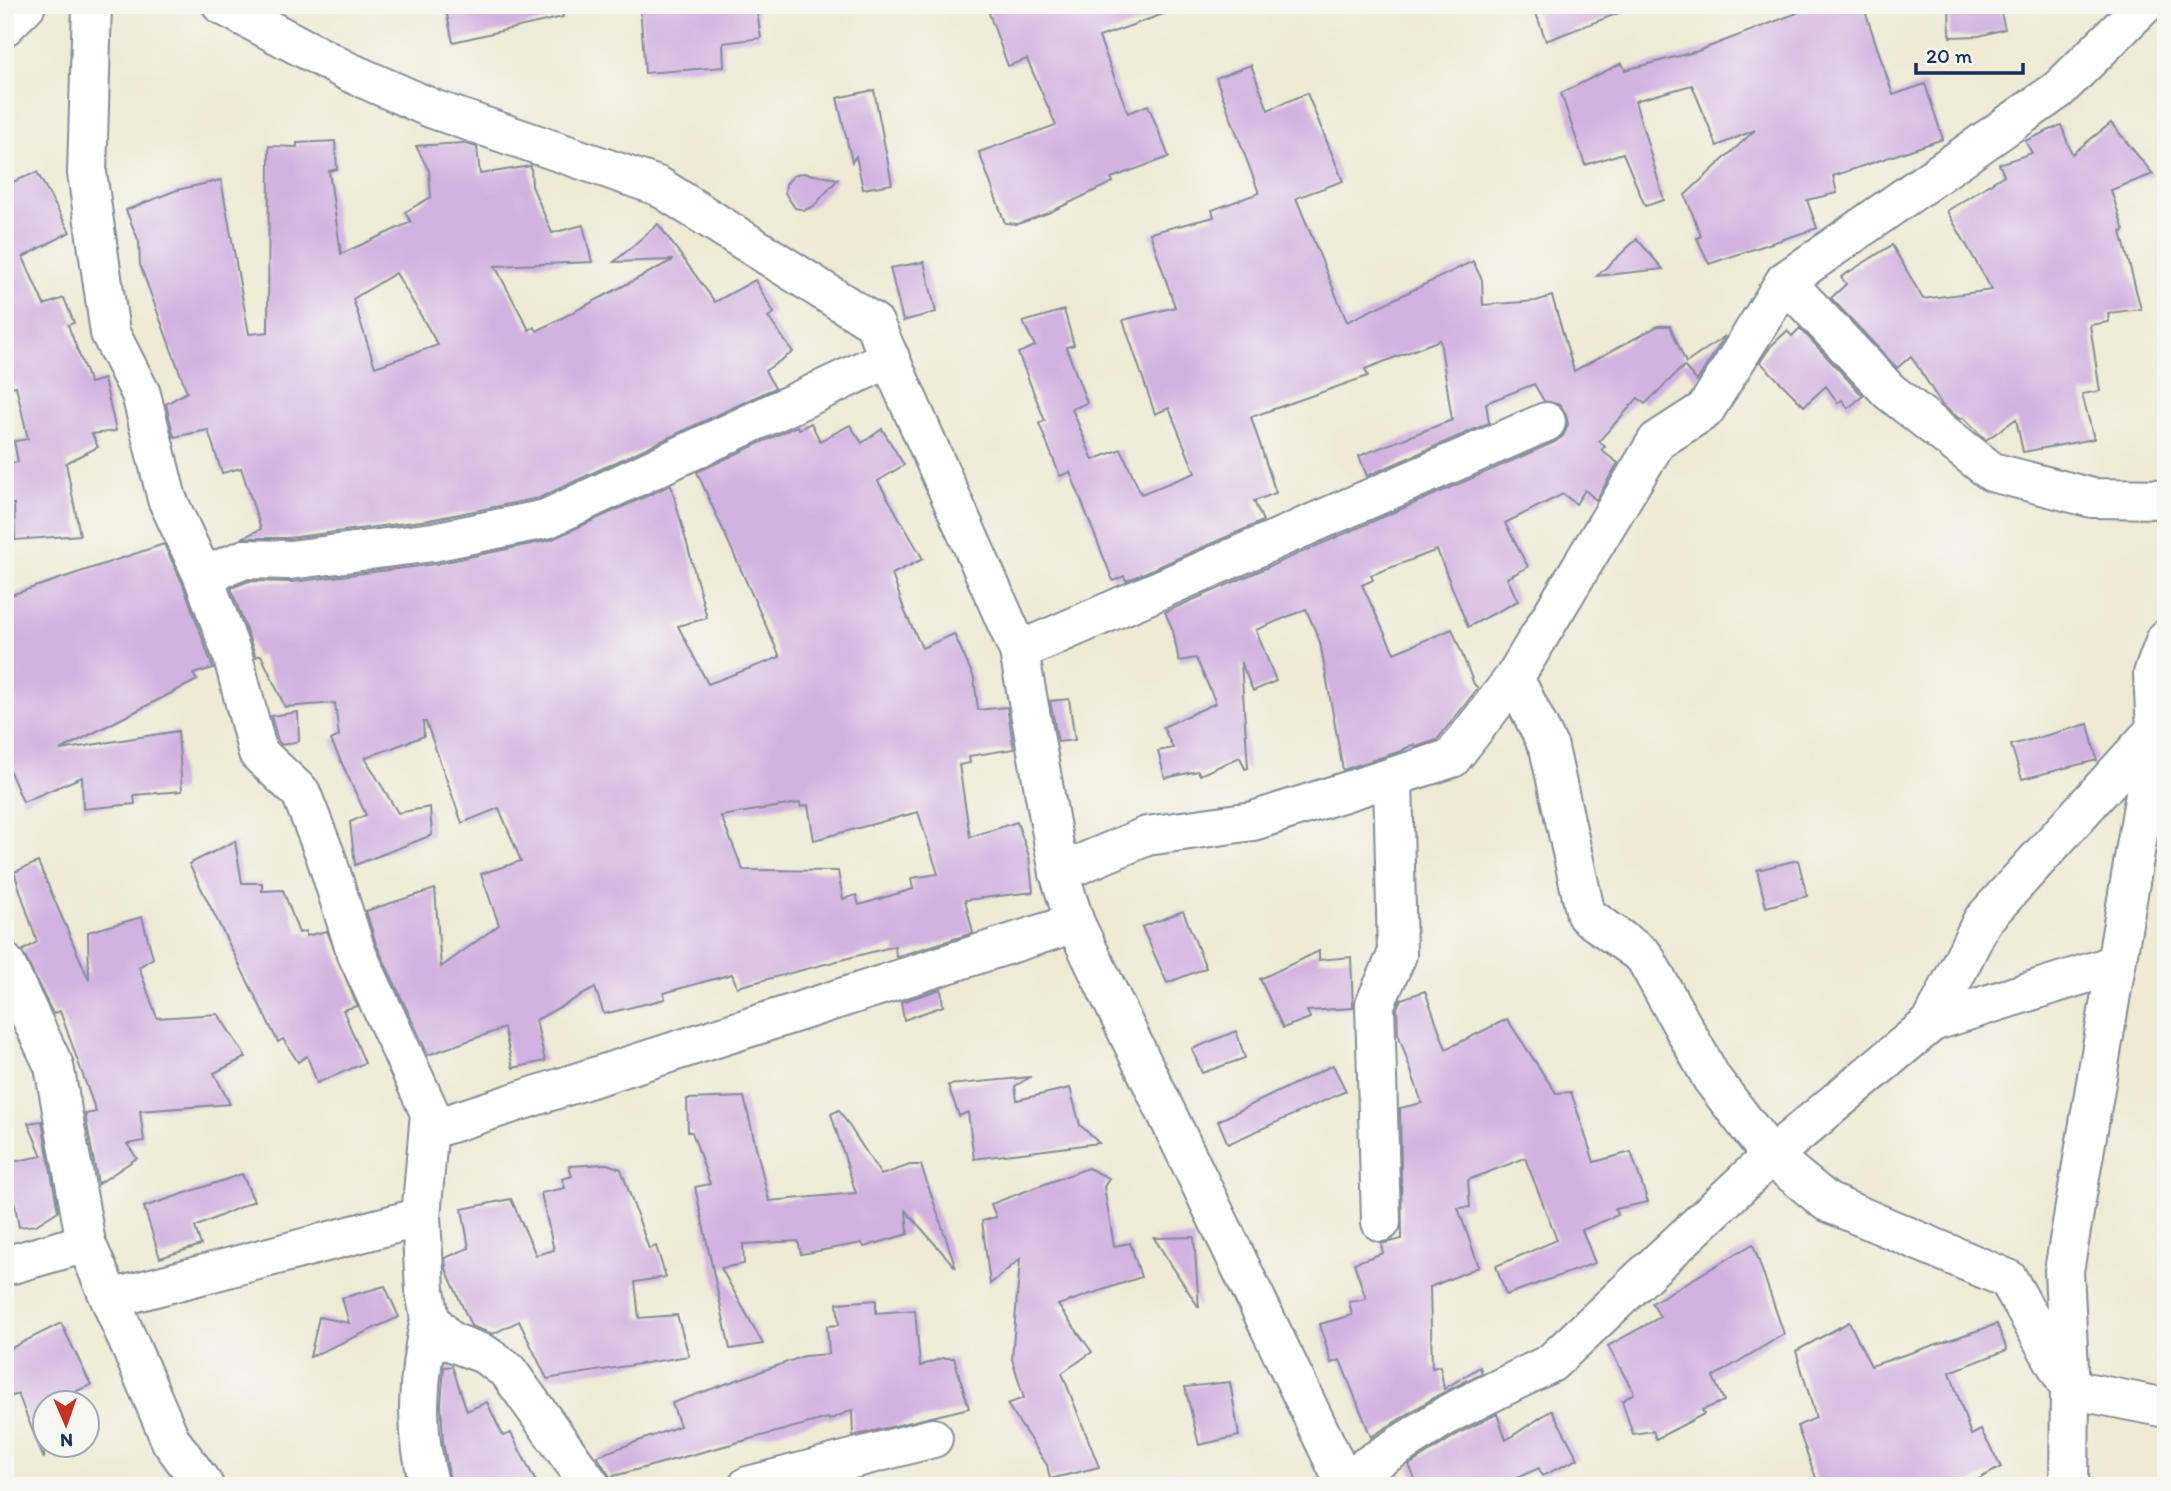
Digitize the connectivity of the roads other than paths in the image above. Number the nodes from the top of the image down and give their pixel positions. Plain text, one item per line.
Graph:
1 (26, 5) edge
2 (92, 5) edge
3 (222, 5) edge
4 (2144, 5) edge
5 (5, 26) edge
6 (1785, 281) junction
7 (890, 358) junction
8 (1546, 422) dead end
9 (2166, 499) edge
10 (203, 576) junction
11 (2166, 639) edge
12 (1019, 652) junction
13 (1514, 678) junction
14 (2155, 729) junction
15 (1393, 778) junction
16 (1059, 873) junction
17 (1075, 923) junction
18 (5, 963) edge
19 (2114, 965) junction
20 (1932, 1022) junction
21 (429, 1130) junction
22 (1771, 1156) junction
23 (421, 1217) junction
24 (1381, 1222) dead end
25 (86, 1243) junction
26 (5, 1266) edge
27 (110, 1299) junction
28 (430, 1319) junction
29 (2070, 1389) junction
30 (2166, 1408) edge
31 (933, 1438) dead end
32 (1345, 1483) edge
33 (205, 1486) edge
34 (430, 1486) edge
35 (591, 1486) edge
36 (748, 1486) edge
37 (2069, 1486) edge

1 - 5 street
2 - 10 street
3 - 7 street
4 - 6 street
6 - 9 street
6 - 13 street
7 - 10 street
7 - 12 street
8 - 12 street
10 - 21 street
11 - 14 street
12 - 16 street
13 - 15 street
13 - 22 street
14 - 19 street
14 - 20 street
15 - 16 street
15 - 24 street
16 - 17 street
17 - 21 street
17 - 32 street
18 - 25 street
19 - 20 street
19 - 29 street
20 - 22 street
21 - 23 street
22 - 29 street
22 - 32 street
23 - 27 street
23 - 28 street
25 - 26 street
25 - 27 street
27 - 33 street
28 - 34 street
28 - 35 street
29 - 30 street
29 - 37 street
31 - 36 street

